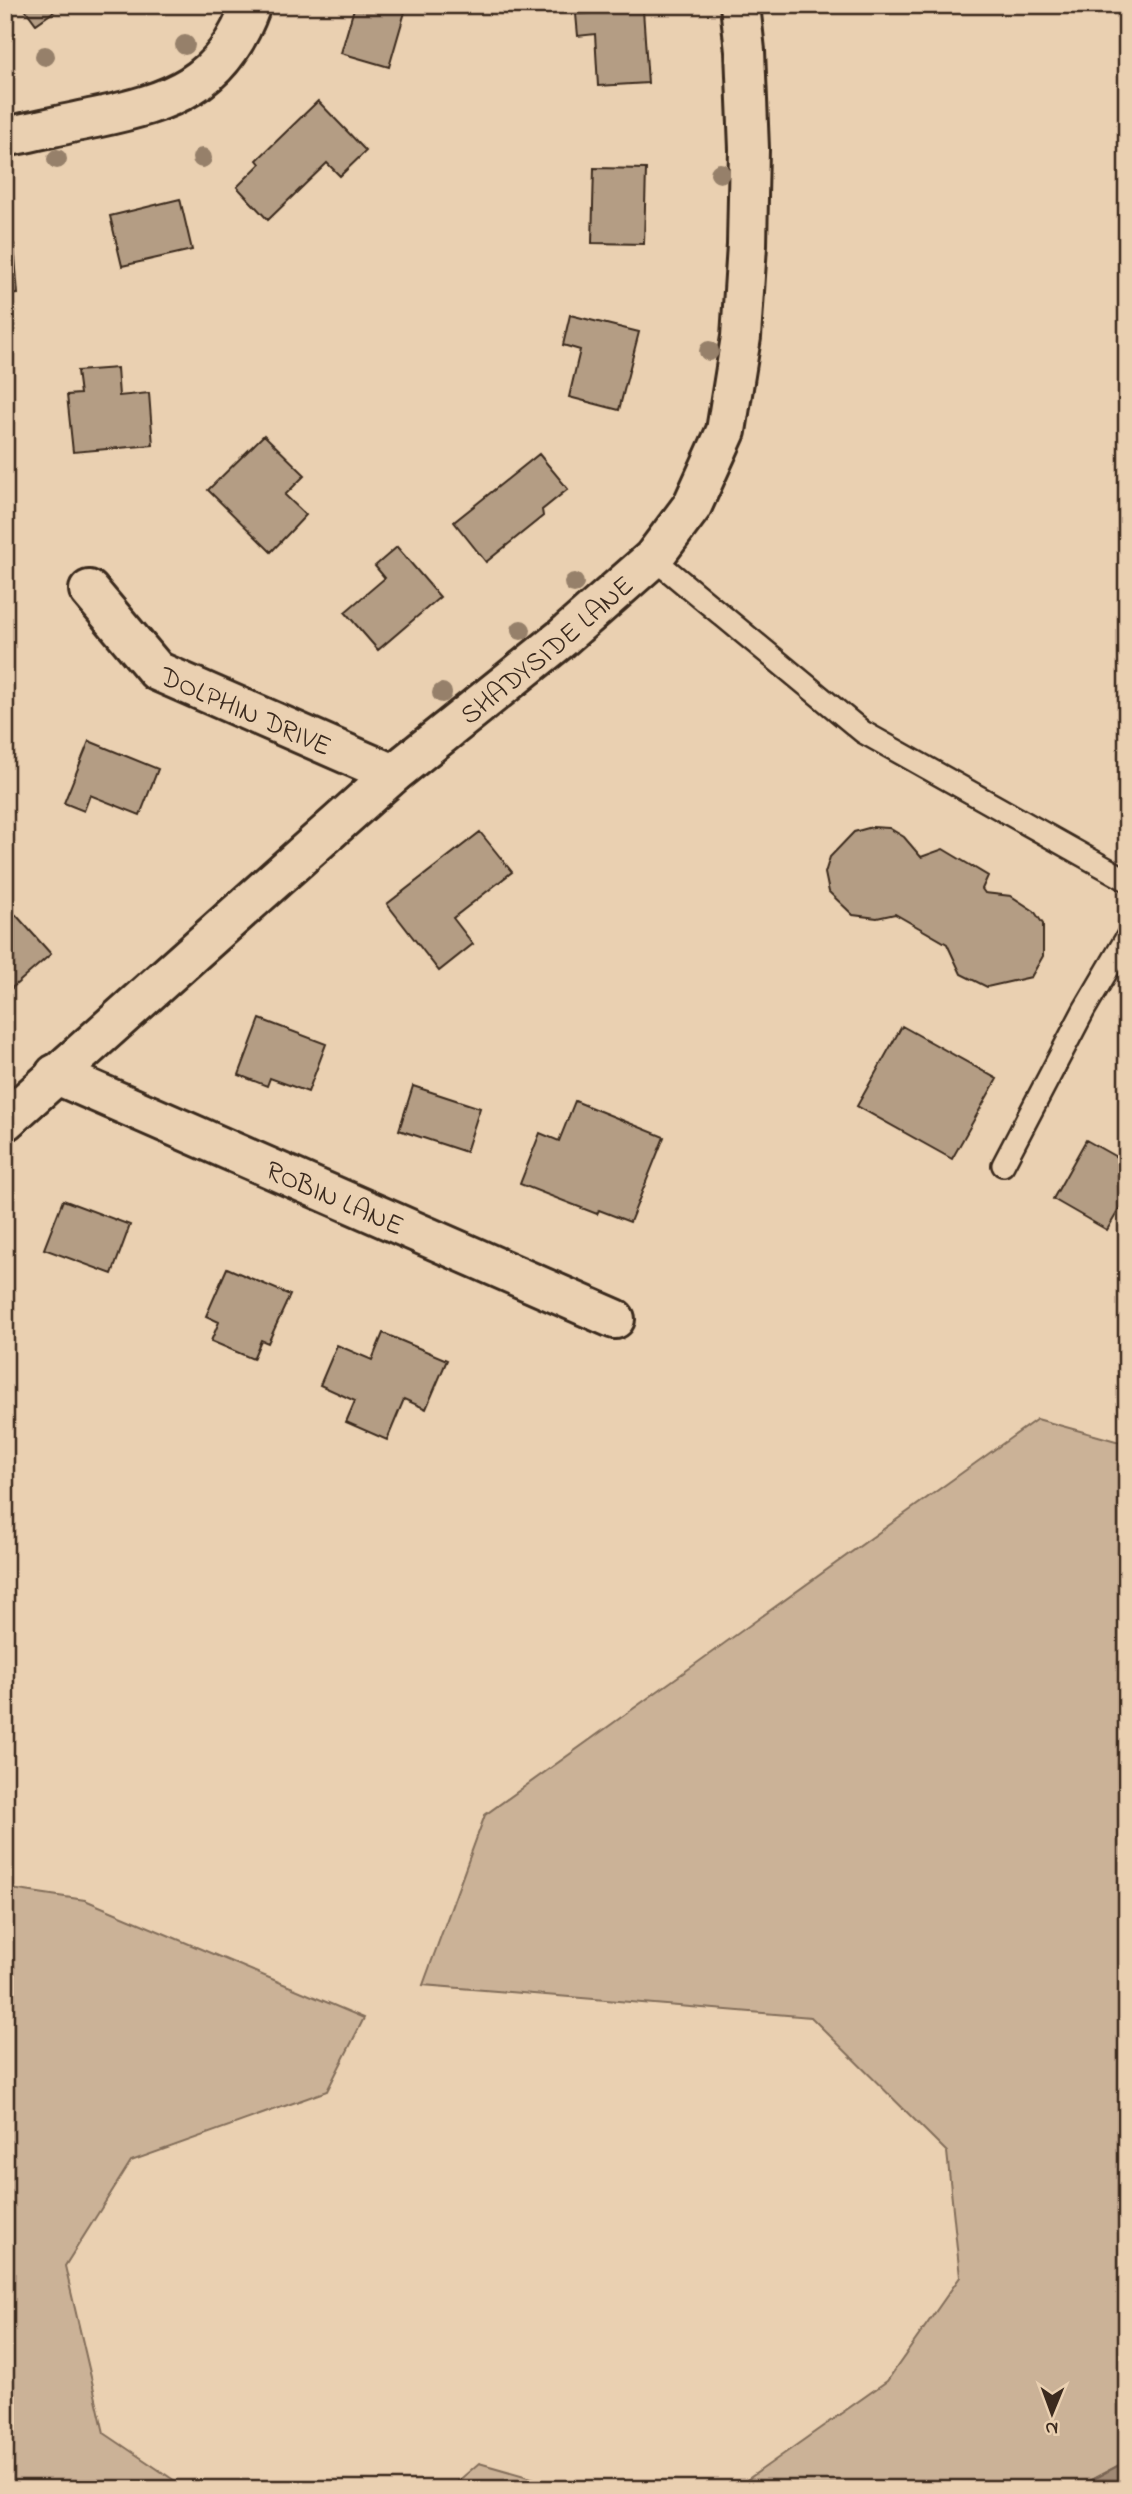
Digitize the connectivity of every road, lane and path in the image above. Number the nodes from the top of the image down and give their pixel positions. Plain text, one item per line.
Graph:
1 (251, 5) edge
2 (740, 5) edge
3 (5, 137) edge
4 (653, 558) junction
5 (89, 590) dead end
6 (393, 774) junction
7 (1127, 880) edge
8 (1127, 937) edge
9 (55, 1074) junction
10 (5, 1121) edge
11 (1003, 1165) dead end
12 (615, 1319) dead end

1 - 3 street
2 - 4 street, SHADYSIDE LANE
4 - 6 street, SHADYSIDE LANE
4 - 7 lane
5 - 6 street, DOLPHIN DRIVE
6 - 9 street, SHADYSIDE LANE
8 - 11 lane
9 - 10 street, SHADYSIDE LANE
9 - 12 street, ROBIN LANE

